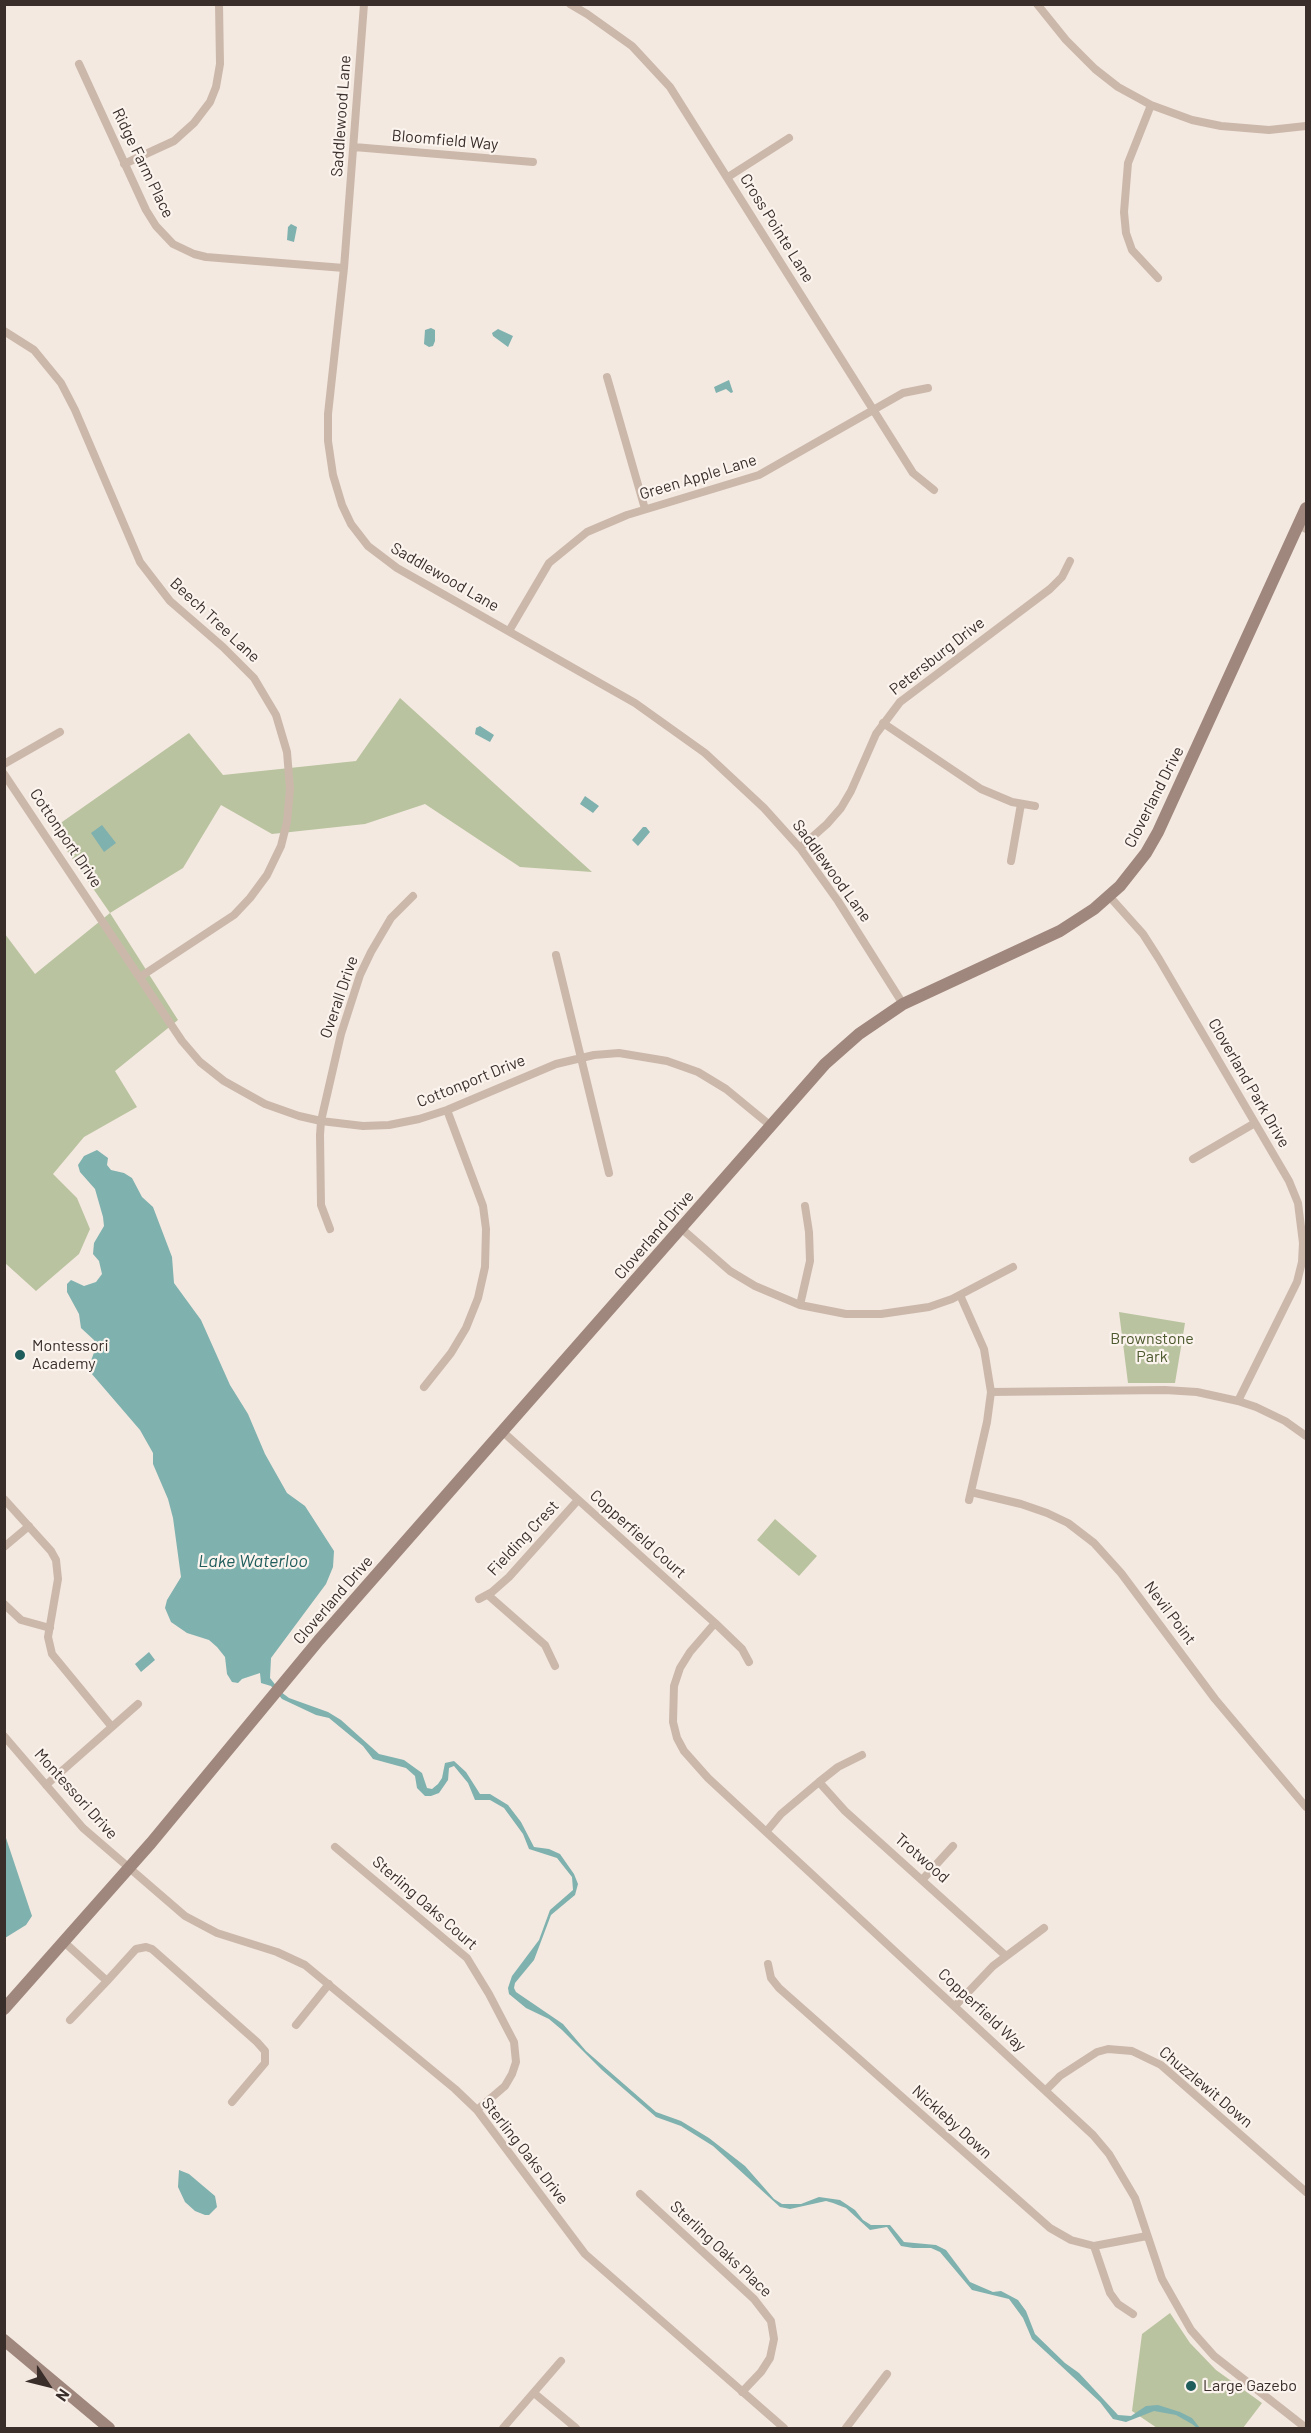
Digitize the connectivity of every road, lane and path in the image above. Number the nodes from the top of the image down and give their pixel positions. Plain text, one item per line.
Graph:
1 (219, 4) edge
2 (364, 4) edge
3 (570, 4) edge
4 (1037, 4) edge
5 (79, 64) dead end
6 (1151, 105) junction
7 (1306, 126) edge
8 (789, 138) dead end
9 (354, 147) junction
10 (533, 162) dead end
11 (124, 164) junction
12 (728, 177) junction
13 (344, 268) junction
14 (1158, 278) dead end
15 (4, 331) edge
16 (607, 377) dead end
17 (928, 388) dead end
18 (873, 410) junction
19 (934, 490) dead end
20 (1306, 508) edge
21 (645, 509) junction
22 (1302, 527) edge
23 (1070, 561) dead end
24 (509, 631) junction
25 (883, 723) junction
26 (60, 732) dead end
27 (4, 764) edge
28 (4, 774) edge
29 (1021, 804) junction
30 (1035, 806) dead end
31 (800, 848) junction
32 (1011, 861) dead end
33 (413, 896) dead end
34 (1109, 896) junction
35 (556, 955) dead end
36 (140, 977) junction
37 (903, 1004) junction
38 (580, 1058) junction
39 (447, 1110) junction
40 (321, 1121) junction
41 (1255, 1123) junction
42 (771, 1126) junction
43 (1193, 1159) dead end
44 (609, 1173) dead end
45 (805, 1206) dead end
46 (682, 1229) junction
47 (330, 1230) dead end
48 (1013, 1267) dead end
49 (960, 1295) junction
50 (800, 1305) junction
51 (424, 1387) dead end
52 (991, 1392) junction
53 (1238, 1401) junction
54 (503, 1432) junction
55 (1306, 1436) edge
56 (4, 1499) edge
57 (578, 1500) junction
58 (29, 1526) junction
59 (4, 1547) edge
60 (488, 1595) junction
61 (479, 1599) dead end
62 (4, 1604) edge
63 (715, 1623) junction
64 (50, 1628) junction
65 (749, 1662) dead end
66 (555, 1666) dead end
67 (138, 1704) dead end
68 (112, 1727) junction
69 (4, 1736) edge
70 (862, 1755) dead end
71 (819, 1782) junction
72 (46, 1785) junction
73 (1306, 1807) edge
74 (766, 1832) junction
75 (954, 1845) dead end
76 (335, 1847) dead end
77 (128, 1868) junction
78 (923, 1879) junction
79 (1044, 1928) dead end
80 (64, 1942) junction
81 (1006, 1956) junction
82 (768, 1964) dead end
83 (107, 1981) junction
84 (329, 1984) junction
85 (955, 2006) junction
86 (4, 2010) edge
87 (70, 2020) dead end
88 (296, 2025) dead end
89 (1046, 2090) junction
90 (232, 2102) dead end
91 (477, 2110) junction
92 (1306, 2192) edge
93 (640, 2194) dead end
94 (1147, 2236) junction
95 (1094, 2246) junction
96 (1132, 2314) dead end
97 (4, 2340) edge
98 (561, 2361) dead end
99 (887, 2374) dead end
100 (534, 2392) junction
101 (742, 2392) junction
102 (109, 2428) edge
103 (503, 2428) edge
104 (576, 2428) edge
105 (784, 2428) edge
106 (846, 2428) edge
107 (1306, 2428) edge

1 - 11 street
2 - 9 street, Saddlewood Lane
3 - 12 street, Cross Pointe Lane
4 - 6 street
5 - 11 street, Ridge Farm Place
6 - 7 street
6 - 14 street
8 - 12 street
9 - 10 street, Bloomfield Way
9 - 13 street, Saddlewood Lane
11 - 13 street, Ridge Farm Place
12 - 18 street, Cross Pointe Lane
13 - 24 street, Saddlewood Lane
15 - 36 street, Beech Tree Lane
16 - 21 street
17 - 18 street, Green Apple Lane
18 - 19 street, Cross Pointe Lane
18 - 21 street, Green Apple Lane
20 - 22 main road, Cloverland Drive
21 - 24 street, Green Apple Lane
22 - 34 main road, Cloverland Drive
23 - 25 street, Petersburg Drive
24 - 31 street, Saddlewood Lane
25 - 29 street
25 - 31 street, Petersburg Drive
26 - 27 street
28 - 36 street, Cottonport Drive
29 - 30 street
29 - 32 street
31 - 37 street, Saddlewood Lane
33 - 40 street, Overall Drive
34 - 37 main road, Cloverland Drive
34 - 41 street, Cloverland Park Drive
35 - 38 street
36 - 40 street, Cottonport Drive
37 - 42 main road, Cloverland Drive
38 - 39 street, Cottonport Drive
38 - 42 street, Cottonport Drive
38 - 44 street
39 - 40 street, Cottonport Drive
39 - 51 street
40 - 47 street, Overall Drive
41 - 43 street
41 - 53 street, Cloverland Park Drive
42 - 46 main road, Cloverland Drive
45 - 50 street
46 - 50 street
46 - 54 main road, Cloverland Drive
48 - 49 street
49 - 50 street
49 - 52 street
52 - 53 street
52 - 73 street, Nevil Point
53 - 55 street
54 - 57 street, Copperfield Court
54 - 77 main road, Cloverland Drive
56 - 58 street
57 - 60 street, Fielding Crest
57 - 63 street, Copperfield Court
58 - 59 street
58 - 64 street
60 - 61 street, Fielding Crest
60 - 66 street, Fielding Crest
62 - 64 street
63 - 65 street, Copperfield Court
63 - 74 street, Copperfield Way
64 - 68 street
67 - 68 street
68 - 72 street
69 - 72 street, Montessori Drive
70 - 71 street
71 - 74 street
71 - 78 street, Trotwood
72 - 77 street, Montessori Drive
74 - 85 street, Copperfield Way
75 - 78 street
76 - 91 street, Sterling Oaks Court
77 - 80 main road, Cloverland Drive
77 - 84 street, Sterling Oaks Drive
78 - 81 street, Trotwood
79 - 81 street
80 - 83 street
80 - 86 main road, Cloverland Drive
81 - 85 street
82 - 95 street, Nickleby Down
83 - 87 street
83 - 90 street
84 - 88 street
84 - 91 street, Sterling Oaks Drive
85 - 89 street, Copperfield Way
89 - 92 street, Chuzzlewit Down
89 - 94 street, Copperfield Way
91 - 101 street, Sterling Oaks Drive
93 - 101 street, Sterling Oaks Place
94 - 95 street, Nickleby Down
94 - 107 street, Copperfield Way
95 - 96 street
97 - 102 main road
98 - 100 street
99 - 106 street
100 - 103 street
100 - 104 street
101 - 105 street, Sterling Oaks Drive

